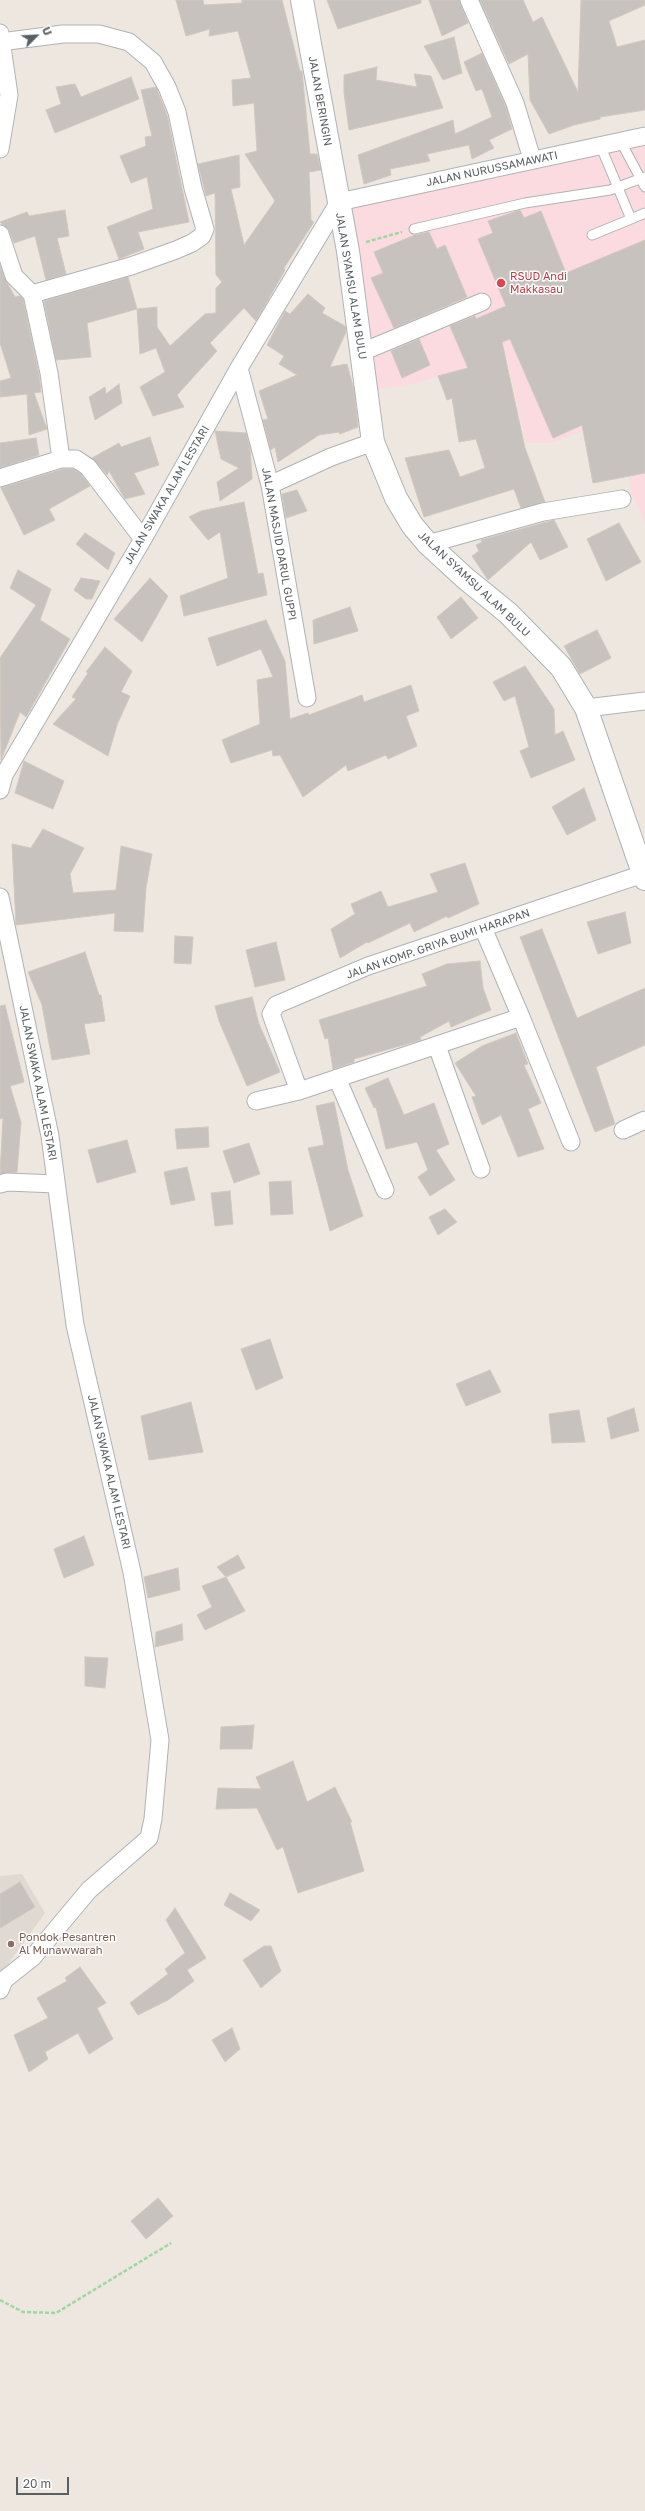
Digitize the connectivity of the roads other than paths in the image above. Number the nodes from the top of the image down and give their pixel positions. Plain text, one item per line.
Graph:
1 (302, 0) edge
2 (469, 0) edge
3 (1, 39) edge
4 (645, 136) edge
5 (621, 142) junction
6 (601, 147) junction
7 (0, 149) edge
8 (532, 159) junction
9 (644, 181) edge
10 (617, 187) junction
11 (339, 202) junction
12 (645, 213) edge
13 (631, 219) junction
14 (414, 229) road end
15 (0, 234) edge
16 (592, 235) dead end
17 (32, 294) junction
18 (482, 302) dead end
19 (362, 352) junction
20 (239, 368) junction
21 (374, 442) junction
22 (61, 459) junction
23 (0, 478) edge
24 (270, 485) junction
25 (622, 499) dead end
26 (143, 539) junction
27 (428, 544) junction
28 (307, 698) dead end
29 (645, 701) edge
30 (586, 708) junction
31 (1, 779) edge
32 (644, 876) edge
33 (0, 898) edge
34 (483, 928) junction
35 (521, 1017) junction
36 (437, 1046) junction
37 (337, 1078) junction
38 (298, 1091) junction
39 (256, 1101) dead end
40 (645, 1120) edge
41 (623, 1130) dead end
42 (571, 1142) dead end
43 (481, 1169) dead end
44 (0, 1184) edge
45 (56, 1184) junction
46 (385, 1190) dead end
47 (1, 1982) edge

1 - 11 street, JALAN BERINGIN
2 - 8 street
3 - 7 street
3 - 17 street
4 - 5 street, JALAN NURUSSAMAWATI
5 - 6 street, JALAN NURUSSAMAWATI
5 - 9 lane
6 - 8 street, JALAN NURUSSAMAWATI
6 - 10 lane
8 - 11 street, JALAN NURUSSAMAWATI
9 - 10 lane
10 - 13 lane
10 - 14 lane
11 - 19 street, JALAN SYAMSU ALAM BULU
11 - 20 street, JALAN SWAKA ALAM LESTARI
12 - 13 lane
13 - 16 lane
15 - 17 street
17 - 22 street
18 - 19 street
19 - 21 street, JALAN SYAMSU ALAM BULU
20 - 24 street, JALAN MASJID DARUL GUPPI
20 - 26 street, JALAN SWAKA ALAM LESTARI
21 - 24 street
21 - 27 street, JALAN SYAMSU ALAM BULU
22 - 23 street
22 - 26 street
24 - 28 street, JALAN MASJID DARUL GUPPI
25 - 27 street
26 - 31 street, JALAN SWAKA ALAM LESTARI
27 - 30 street, JALAN SYAMSU ALAM BULU
29 - 30 street
30 - 32 street, JALAN SYAMSU ALAM BULU
32 - 34 street, JALAN KOMP. GRIYA BUMI HARAPAN
33 - 45 street, JALAN SWAKA ALAM LESTARI
34 - 35 street
34 - 38 street, JALAN KOMP. GRIYA BUMI HARAPAN
35 - 36 street
35 - 42 street
36 - 37 street
36 - 43 street
37 - 38 street
37 - 46 street
38 - 39 street
40 - 41 street
44 - 45 street
45 - 47 street, JALAN SWAKA ALAM LESTARI

